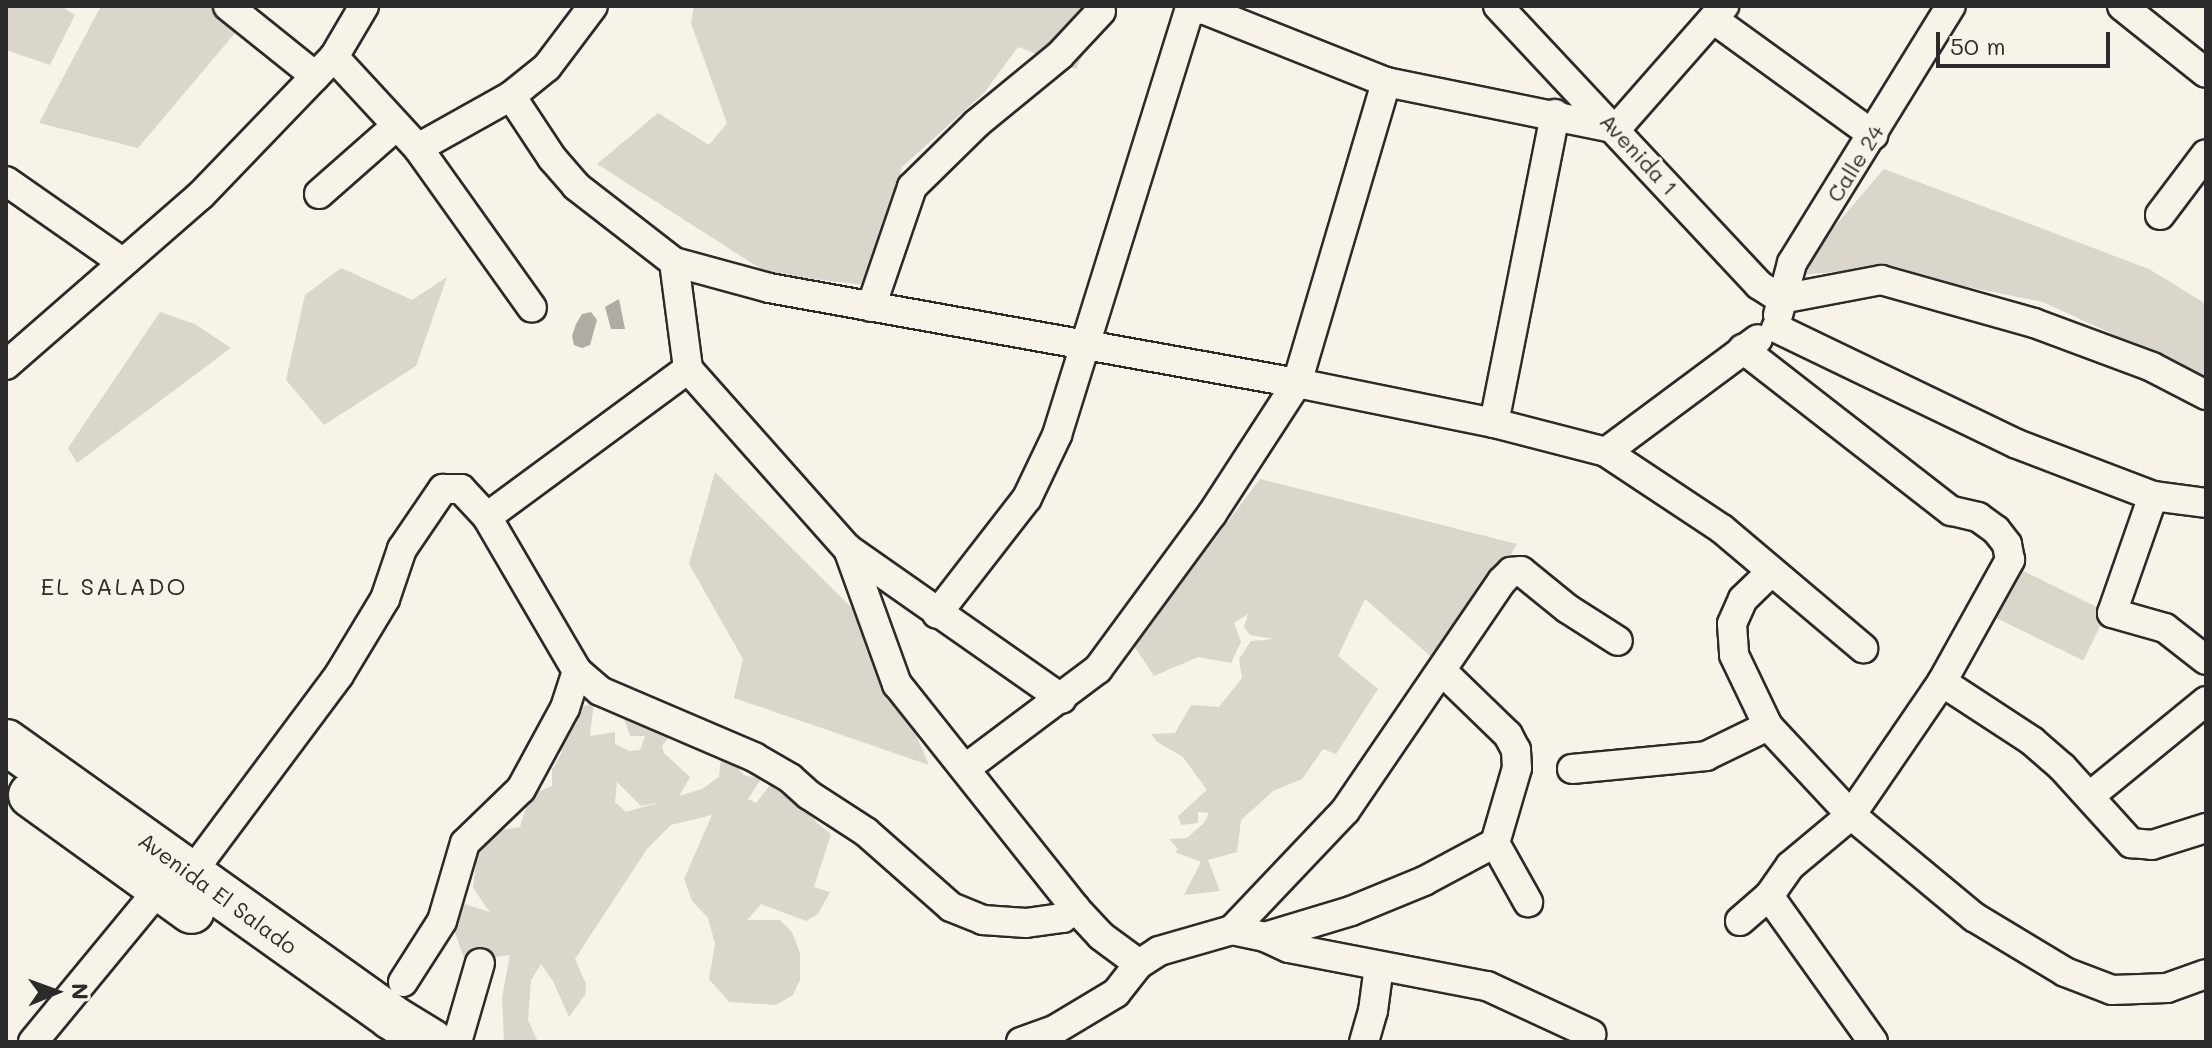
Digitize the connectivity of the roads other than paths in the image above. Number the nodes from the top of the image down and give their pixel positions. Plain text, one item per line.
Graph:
1 (228, 6) edge
2 (364, 6) edge
3 (593, 6) edge
4 (1951, 6) edge
5 (2122, 6) edge
6 (1101, 11) dead end
7 (1511, 11) edge
8 (1718, 12) edge
9 (325, 66) junction
10 (2206, 73) edge
11 (1386, 82) junction
12 (511, 96) junction
13 (1555, 114) junction
14 (395, 127) junction
15 (1616, 129) junction
16 (1873, 135) junction
17 (418, 148) junction
18 (2206, 154) edge
19 (6, 181) edge
20 (319, 194) dead end
21 (2160, 215) dead end
22 (122, 262) junction
23 (674, 262) junction
24 (1781, 299) junction
25 (871, 307) junction
26 (532, 308) dead end
27 (1776, 328) junction
28 (1084, 344) junction
29 (1743, 349) junction
30 (6, 365) edge
31 (688, 369) junction
32 (1297, 383) junction
33 (2206, 395) edge
34 (1494, 423) junction
35 (1606, 452) junction
36 (2153, 496) junction
37 (2206, 503) edge
38 (487, 517) junction
39 (848, 549) junction
40 (1771, 572) junction
41 (937, 614) junction
42 (1618, 641) dead end
43 (1863, 648) dead end
44 (2206, 660) edge
45 (577, 671) junction
46 (1442, 671) junction
47 (1942, 682) junction
48 (1062, 699) junction
49 (2206, 701) edge
50 (1768, 726) junction
51 (6, 742) edge
52 (966, 768) junction
53 (1572, 769) dead end
54 (6, 777) edge
55 (2090, 796) junction
56 (1851, 815) junction
57 (2206, 828) edge
58 (1495, 843) junction
59 (175, 881) junction
60 (1769, 896) junction
61 (1528, 902) dead end
62 (1075, 908) junction
63 (1740, 921) dead end
64 (1232, 930) junction
65 (1265, 937) junction
66 (480, 963) dead end
67 (1139, 964) junction
68 (1379, 966) junction
69 (2206, 974) edge
70 (403, 982) dead end
71 (1591, 1034) dead end
72 (33, 1042) edge
73 (378, 1042) edge
74 (432, 1042) edge
75 (457, 1042) edge
76 (1021, 1042) edge
77 (1364, 1042) edge
78 (1873, 1042) edge

1 - 9 street
2 - 9 street
3 - 12 street
4 - 16 street, Calle 24
5 - 10 street
6 - 25 street
7 - 15 street, Avenida 1
8 - 15 street
8 - 16 street
9 - 14 street
9 - 22 street
11 - 13 street
11 - 28 street
11 - 32 street
12 - 17 street
12 - 23 street
13 - 15 street
13 - 34 street
14 - 17 street
14 - 20 street
15 - 24 street, Avenida 1
16 - 24 street, Calle 24
17 - 26 street
18 - 21 street
19 - 22 street
22 - 30 street
23 - 25 street
23 - 31 street
24 - 27 street, Calle 24
24 - 33 street
25 - 28 street
27 - 29 street
27 - 36 street
28 - 32 street
28 - 41 street
29 - 35 street
29 - 47 street
31 - 38 street
31 - 39 street
32 - 34 street
32 - 48 street
34 - 35 street
35 - 40 street
36 - 37 street
36 - 44 street
38 - 45 street
38 - 59 street
39 - 41 street
39 - 52 street
40 - 43 street
40 - 50 street
41 - 48 street
42 - 46 street
45 - 62 street
45 - 70 street
46 - 58 street
46 - 64 street
47 - 55 street
47 - 56 street
48 - 52 street
49 - 55 street
50 - 53 street
50 - 56 street
51 - 59 main road, Avenida El Salado
52 - 62 street
54 - 59 main road, Avenida El Salado
55 - 57 street
56 - 60 street
56 - 69 street
58 - 61 street
58 - 65 street
59 - 72 street
59 - 73 main road, Avenida El Salado
59 - 74 main road, Avenida El Salado
60 - 63 street
60 - 78 street
62 - 67 street
64 - 65 street
64 - 67 street
65 - 68 street
66 - 75 street
67 - 76 street
68 - 71 street
68 - 77 street

